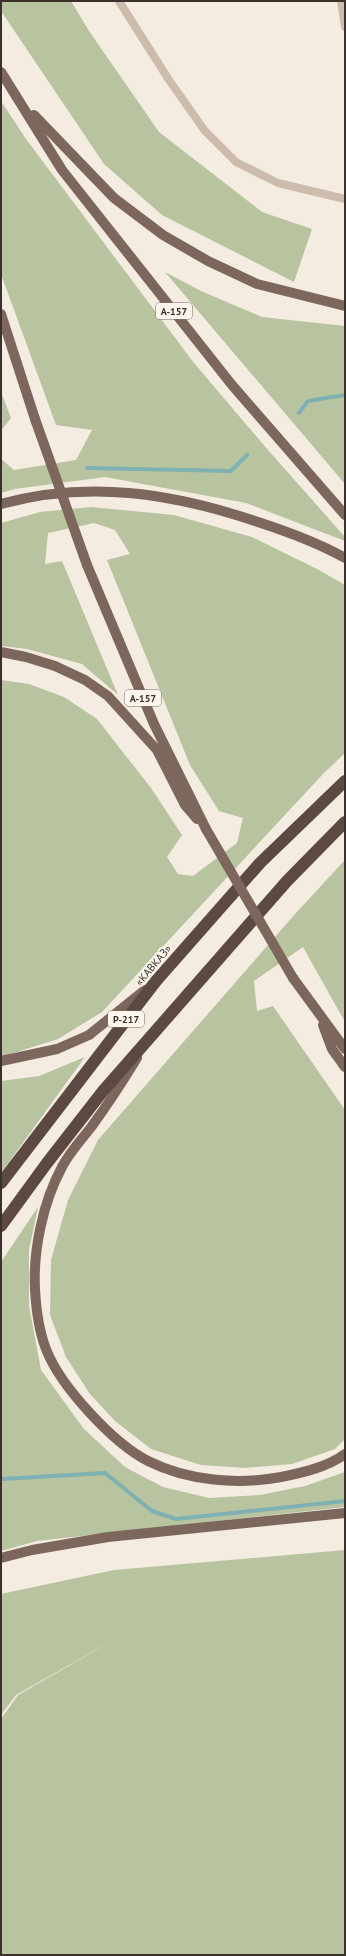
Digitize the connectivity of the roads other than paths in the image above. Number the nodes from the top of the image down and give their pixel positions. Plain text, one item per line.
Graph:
1 (119, 1) edge
2 (341, 1) edge
3 (345, 27) edge
4 (1, 72) edge
5 (17, 97) junction
6 (345, 199) edge
7 (345, 306) edge
8 (1, 314) edge
9 (1, 504) edge
10 (345, 515) edge
11 (345, 558) edge
12 (1, 652) edge
13 (345, 781) edge
14 (345, 822) edge
15 (206, 829) junction
16 (156, 981) junction
17 (318, 1014) junction
18 (147, 1042) junction
19 (345, 1049) edge
20 (1, 1061) edge
21 (345, 1067) edge
22 (1, 1183) edge
23 (1, 1226) edge
24 (345, 1454) edge
25 (345, 1513) edge
26 (1, 1558) edge

1 - 6 lane
2 - 3 lane
4 - 5 main road, А-157
5 - 7 main road
5 - 10 main road, А-157
8 - 15 main road, А-157, bridge
9 - 11 main road
12 - 15 main road
13 - 16 highway, «КАВКАЗ» / Р-217
14 - 18 highway, Р-217
15 - 17 main road, А-157, bridge
16 - 20 main road
16 - 22 highway, «КАВКАЗ» / Р-217
17 - 19 main road, А-157
17 - 21 main road
18 - 23 highway, Р-217
18 - 24 main road
25 - 26 main road

